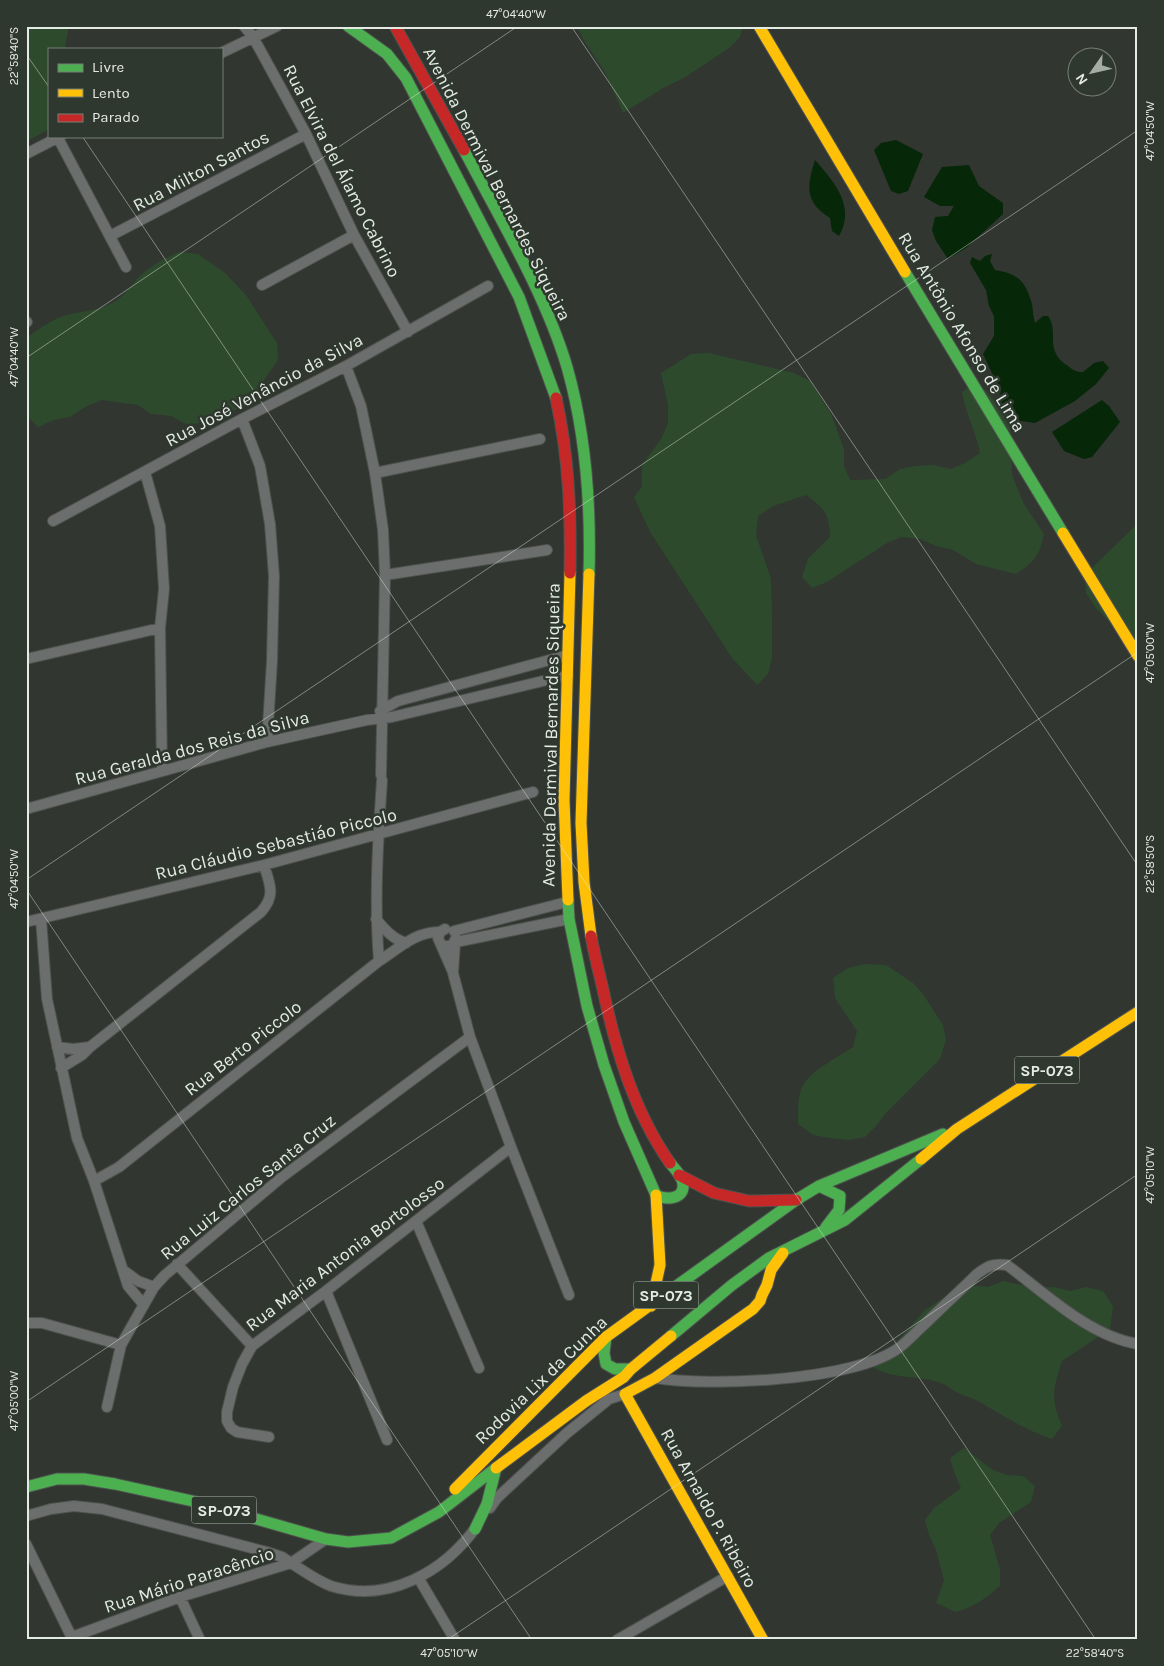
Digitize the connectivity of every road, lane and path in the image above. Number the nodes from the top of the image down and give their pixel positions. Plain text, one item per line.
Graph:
1 (244, 26) edge
2 (277, 26) edge
3 (395, 26) edge
4 (759, 26) edge
5 (351, 28) edge
6 (370, 28) dead end
7 (253, 37) junction
8 (222, 52) edge
9 (306, 134) junction
10 (57, 138) edge
11 (60, 138) edge
12 (26, 154) edge
13 (354, 235) junction
14 (110, 236) junction
15 (126, 267) dead end
16 (262, 285) dead end
17 (488, 286) dead end
18 (408, 332) junction
19 (346, 366) junction
20 (242, 419) junction
21 (540, 439) dead end
22 (145, 472) junction
23 (375, 473) junction
24 (53, 521) dead end
25 (547, 550) dead end
26 (385, 575) junction
27 (160, 628) junction
28 (568, 655) junction
29 (1138, 656) edge
30 (26, 659) edge
31 (568, 675) junction
32 (382, 714) junction
33 (267, 742) junction
34 (162, 771) junction
35 (533, 792) dead end
36 (26, 809) edge
37 (378, 834) junction
38 (264, 865) junction
39 (567, 902) junction
40 (41, 919) junction
41 (376, 919) junction
42 (569, 919) junction
43 (26, 922) edge
44 (455, 939) junction
45 (440, 940) junction
46 (409, 941) junction
47 (378, 961) junction
48 (454, 973) junction
49 (1138, 1012) edge
50 (470, 1037) junction
51 (57, 1047) junction
52 (90, 1047) junction
53 (61, 1068) junction
54 (957, 1129) junction
55 (511, 1147) junction
56 (679, 1175) junction
57 (94, 1181) junction
58 (819, 1186) junction
59 (656, 1195) junction
60 (796, 1200) junction
61 (416, 1221) junction
62 (821, 1233) junction
63 (785, 1250) junction
64 (177, 1264) junction
65 (123, 1270) junction
66 (732, 1285) junction
67 (154, 1287) junction
68 (326, 1290) junction
69 (569, 1295) dead end
70 (762, 1295) junction
71 (144, 1305) junction
72 (651, 1306) junction
73 (26, 1323) edge
74 (606, 1338) junction
75 (1138, 1344) edge
76 (121, 1345) junction
77 (252, 1346) junction
78 (480, 1368) dead end
79 (631, 1369) junction
80 (655, 1378) junction
81 (625, 1394) junction
82 (107, 1407) dead end
83 (269, 1437) dead end
84 (386, 1440) dead end
85 (496, 1468) junction
86 (26, 1487) edge
87 (26, 1516) edge
88 (419, 1523) junction
89 (475, 1530) junction
90 (326, 1539) junction
91 (26, 1544) edge
92 (291, 1563) junction
93 (728, 1576) junction
94 (419, 1579) junction
95 (180, 1597) junction
96 (73, 1638) edge
97 (200, 1640) edge
98 (455, 1640) edge
99 (617, 1640) edge
100 (763, 1640) edge

1 - 7 street, Rua Elvira del Álamo Cabrino
2 - 7 street
3 - 56 main road, Avenida Dermival Bernardes Siqueira
4 - 29 main road, Rua Antônio Afonso de Lima
5 - 6 main road
5 - 28 main road, Avenida Dermival Bernardes Siqueira
7 - 8 street
7 - 9 street, Rua Elvira del Álamo Cabrino
9 - 13 street, Rua Elvira del Álamo Cabrino
9 - 14 street, Rua Milton Santos
10 - 12 street
11 - 14 street
13 - 16 street
13 - 18 street, Rua Elvira del Álamo Cabrino
14 - 15 street
17 - 18 street, Rua José Venâncio da Silva
18 - 19 street, Rua José Venâncio da Silva
19 - 20 street, Rua José Venâncio da Silva
19 - 23 street
20 - 22 street, Rua José Venâncio da Silva
20 - 33 street
21 - 23 street
22 - 24 street, Rua José Venâncio da Silva
22 - 27 street
23 - 26 street
25 - 26 street
26 - 32 street
27 - 30 street
27 - 34 street
28 - 31 main road, Avenida Dermival Bernardes Siqueira
28 - 32 street
31 - 32 street
31 - 39 main road, Avenida Dermival Bernardes Siqueira
32 - 33 street, Rua Geralda dos Reis da Silva
32 - 37 street
33 - 34 street, Rua Geralda dos Reis da Silva
34 - 36 street, Rua Geralda dos Reis da Silva
35 - 37 street, Rua Cláudio Sebastiáo Piccolo
37 - 38 street, Rua Cláudio Sebastiáo Piccolo
37 - 41 street
38 - 40 street, Rua Cláudio Sebastiáo Piccolo
38 - 52 street
39 - 42 main road, Avenida Dermival Bernardes Siqueira
39 - 44 street
40 - 43 street, Rua Cláudio Sebastiáo Piccolo
40 - 51 street
41 - 46 street
41 - 47 street
42 - 44 street
42 - 59 main road, Avenida Dermival Bernardes Siqueira
44 - 45 street
44 - 45 street
44 - 48 street
45 - 46 street
45 - 48 street
46 - 47 street, Rua Berto Piccolo
47 - 57 street, Rua Berto Piccolo
48 - 50 street
49 - 54 main road, Rodovia Lix da Cunha / SP-073
50 - 55 street
50 - 64 street, Rua Luiz Carlos Santa Cruz
51 - 52 street
51 - 53 street
52 - 53 street
53 - 57 street
54 - 58 main road, Rodovia Lix da Cunha / SP-073
54 - 62 main road, Rodovia Lix da Cunha / SP-073
55 - 61 street, Rua Maria Antonia Bortolosso
55 - 69 street
56 - 59 main road
56 - 60 main road
57 - 65 street
58 - 60 main road, Rodovia Lix da Cunha / SP-073
58 - 62 main road
59 - 72 main road
60 - 72 main road, Rodovia Lix da Cunha / SP-073
61 - 68 street, Rua Maria Antonia Bortolosso
61 - 78 street
62 - 63 main road, Rodovia Lix da Cunha / SP-073
63 - 66 main road, Rodovia Lix da Cunha / SP-073
63 - 70 main road
64 - 67 street, Rua Luiz Carlos Santa Cruz
64 - 77 street
65 - 67 street
65 - 71 street
66 - 70 main road
66 - 79 main road, Rodovia Lix da Cunha / SP-073
67 - 71 street, Rua Luiz Carlos Santa Cruz
68 - 77 street, Rua Maria Antonia Bortolosso
68 - 84 street
70 - 80 main road
71 - 76 street, Rua Luiz Carlos Santa Cruz
72 - 74 main road, Rodovia Lix da Cunha / SP-073
73 - 76 street
74 - 79 main road
74 - 88 main road, Rodovia Lix da Cunha / SP-073
75 - 80 street
76 - 82 street, Rua Luiz Carlos Santa Cruz
77 - 83 street, Rua Maria Antonia Bortolosso
79 - 85 main road, Rodovia Lix da Cunha / SP-073
80 - 81 main road
81 - 89 street, Rua Mário Paracêncio
81 - 93 main road, Rua Arnaldo P. Ribeiro
85 - 88 main road, Rodovia Lix da Cunha / SP-073
85 - 89 main road
86 - 90 main road, Rodovia Lix da Cunha / SP-073
87 - 92 street
88 - 90 main road, Rodovia Lix da Cunha / SP-073
89 - 94 street, Rua Mário Paracêncio
90 - 92 street
91 - 96 street
92 - 94 street, Rua Mário Paracêncio
92 - 95 street, Rua Mário Paracêncio
93 - 99 street
93 - 100 main road, Rua Arnaldo P. Ribeiro
94 - 98 street
95 - 96 street, Rua Mário Paracêncio
95 - 97 street

